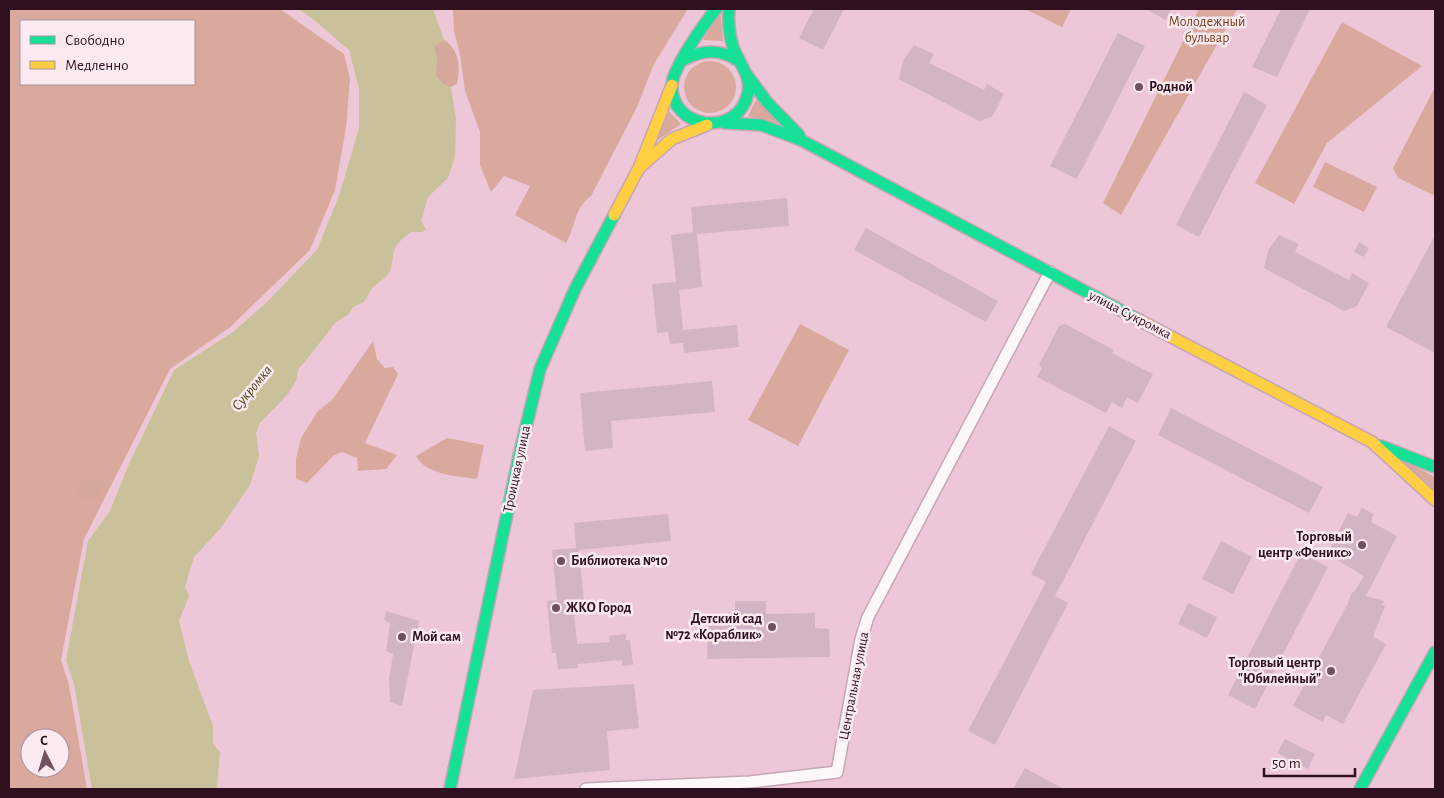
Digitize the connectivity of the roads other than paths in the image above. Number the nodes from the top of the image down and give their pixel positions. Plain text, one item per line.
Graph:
1 (716, 9) edge
2 (730, 9) edge
3 (685, 59) junction
4 (739, 61) junction
5 (747, 75) junction
6 (672, 85) junction
7 (725, 122) junction
8 (707, 125) junction
9 (813, 146) junction
10 (639, 168) junction
11 (1050, 272) junction
12 (1372, 442) junction
13 (1435, 467) edge
14 (1435, 500) edge
15 (1435, 652) edge
16 (450, 789) edge
17 (586, 789) edge
18 (1360, 789) edge

1 - 3 street
2 - 4 street
3 - 4 street
3 - 6 street
4 - 5 street
5 - 7 street
5 - 9 street, улица Сукромка
6 - 8 street
6 - 10 street, Троицкая улица
7 - 8 street
7 - 9 street, улица Сукромка
8 - 10 street, Троицкая улица
9 - 11 street, улица Сукромка
10 - 16 street, Троицкая улица
11 - 12 street, улица Сукромка
11 - 17 street, Центральная улица
12 - 13 street
12 - 14 street, улица Сукромка
15 - 18 street

